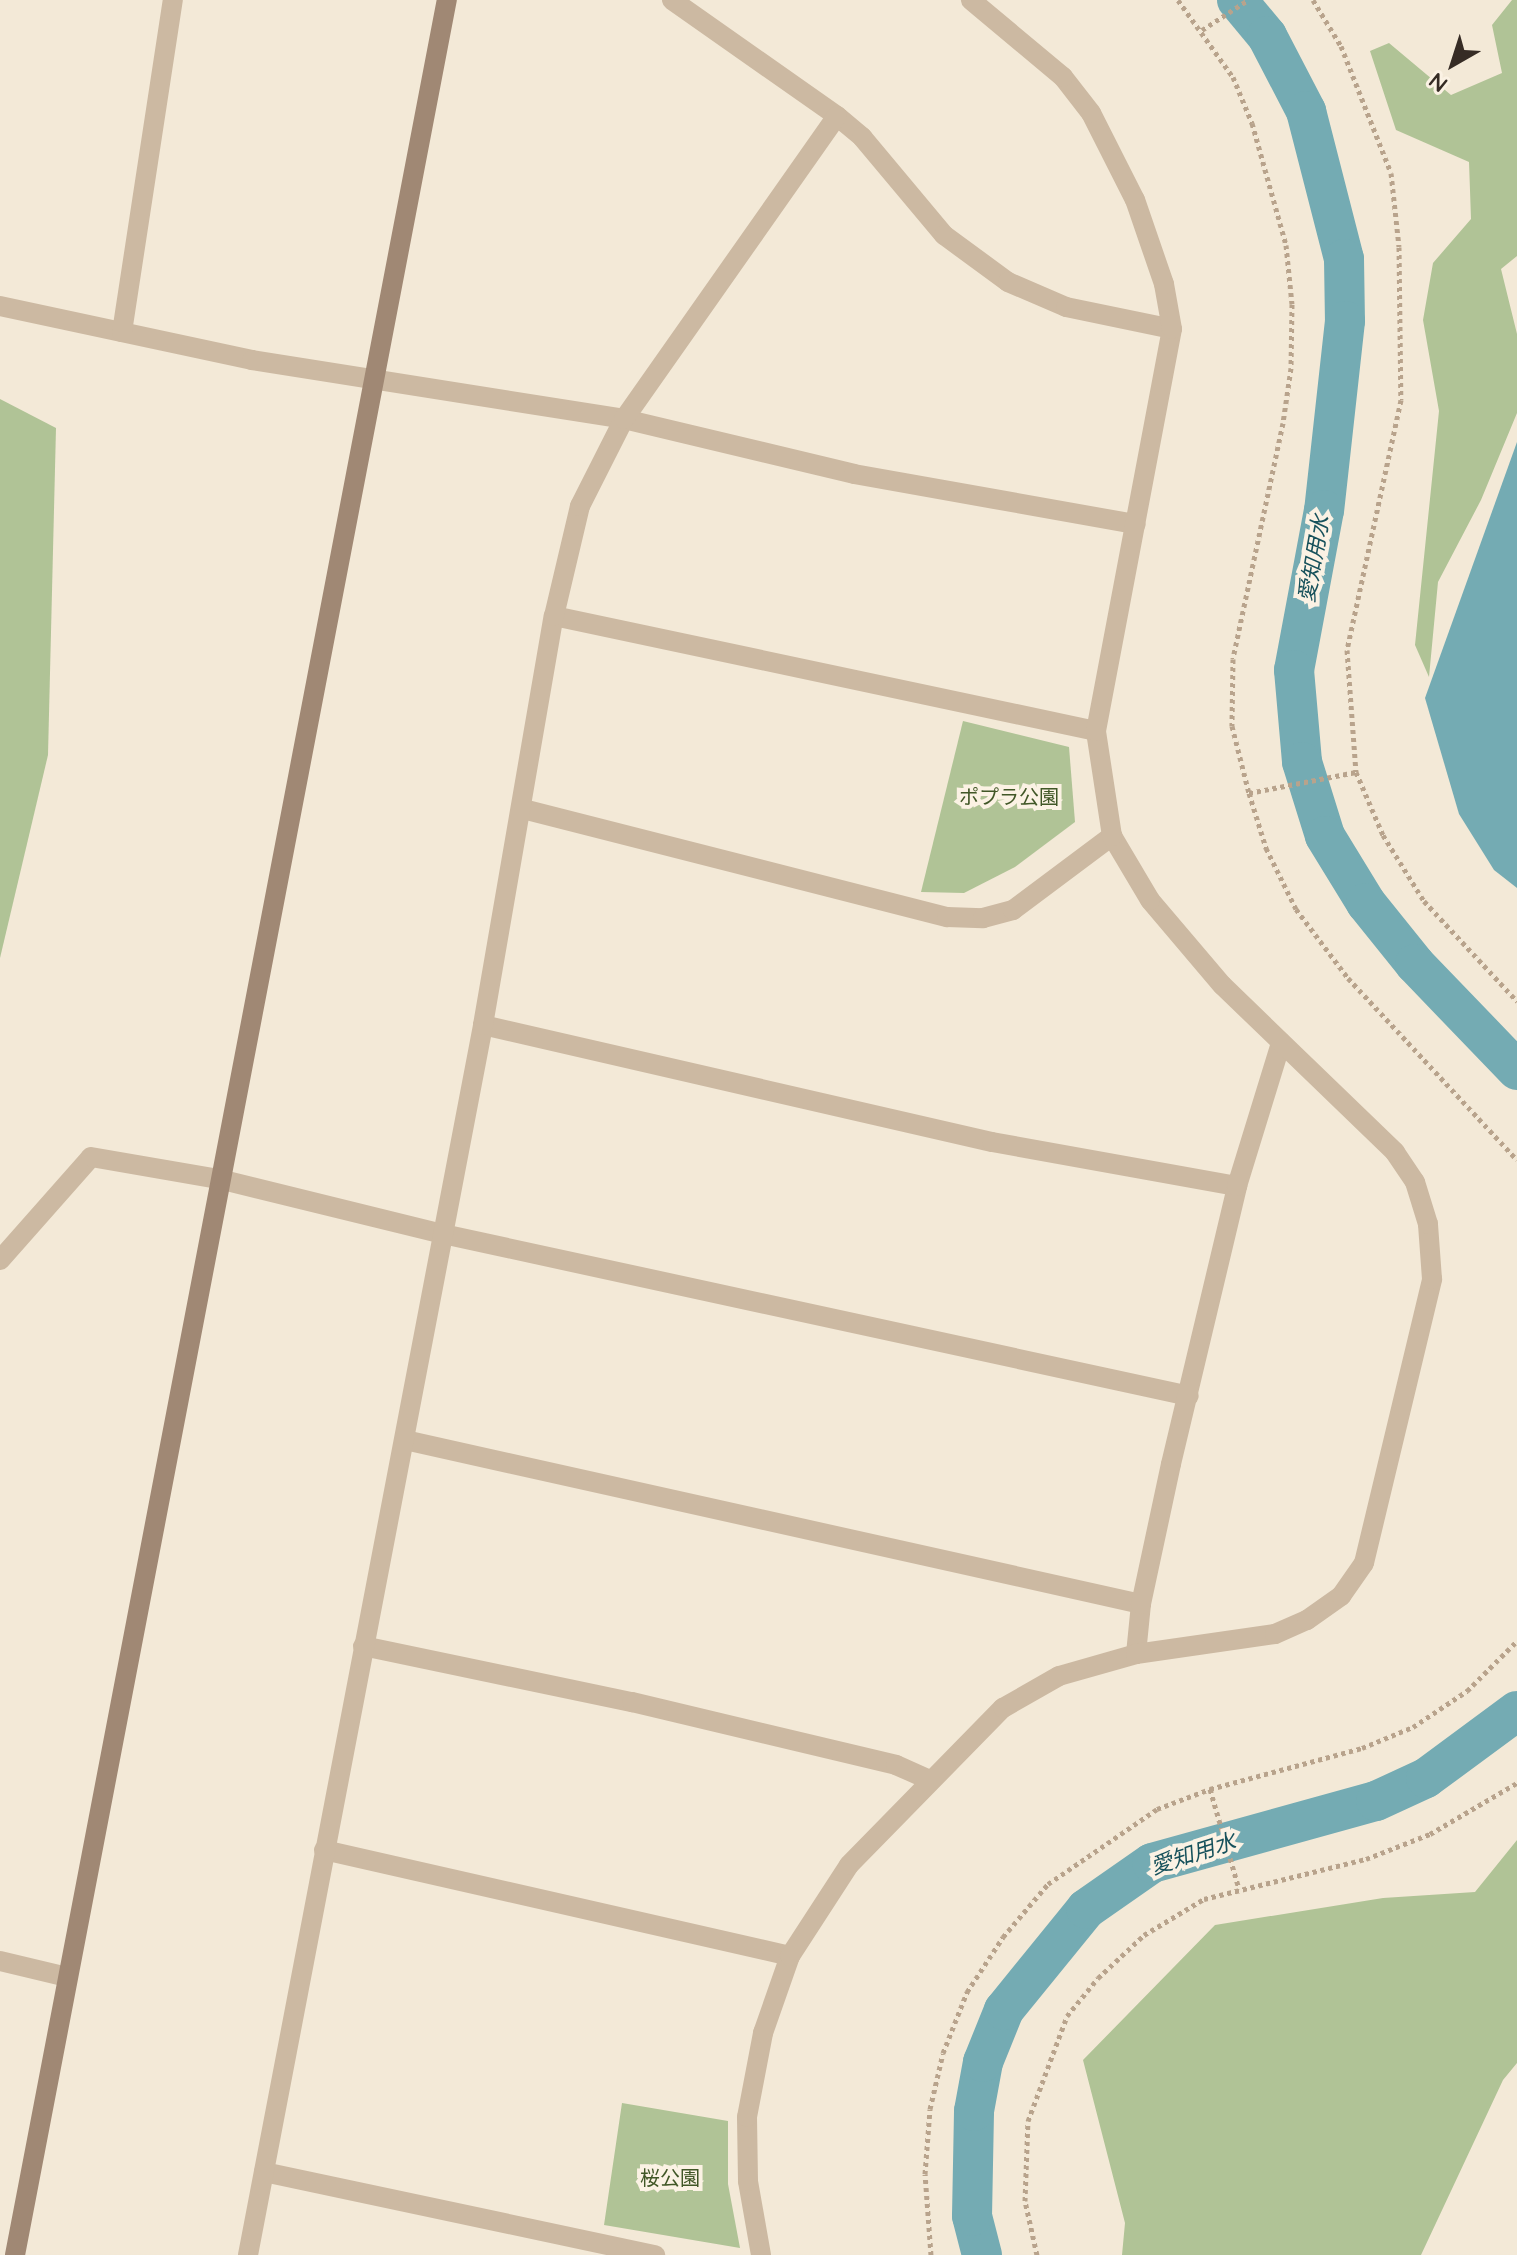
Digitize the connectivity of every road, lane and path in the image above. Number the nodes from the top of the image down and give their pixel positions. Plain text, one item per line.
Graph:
1 (173, 0) edge
2 (447, 0) edge
3 (672, 0) edge
4 (971, 0) edge
5 (1178, 0) edge
6 (1248, 0) edge
7 (1313, 0) edge
8 (1202, 30) junction
9 (837, 116) junction
10 (0, 306) edge
11 (1172, 329) junction
12 (122, 332) junction
13 (376, 380) junction
14 (624, 419) junction
15 (1136, 524) junction
16 (554, 616) junction
17 (1096, 731) junction
18 (1356, 772) junction
19 (1249, 793) junction
20 (523, 809) junction
21 (1112, 836) junction
22 (1517, 1001) edge
23 (483, 1025) junction
24 (1281, 1043) junction
25 (1517, 1160) edge
26 (219, 1179) junction
27 (1237, 1186) junction
28 (443, 1234) junction
29 (0, 1260) edge
30 (1189, 1396) junction
31 (405, 1440) junction
32 (1141, 1604) junction
33 (1517, 1641) edge
34 (363, 1646) junction
35 (1136, 1654) junction
36 (929, 1780) junction
37 (1517, 1783) edge
38 (1210, 1789) junction
39 (324, 1850) junction
40 (1239, 1889) junction
41 (790, 1956) junction
42 (0, 1961) edge
43 (67, 1977) junction
44 (264, 2172) junction
45 (15, 2255) edge
46 (248, 2255) edge
47 (655, 2255) edge
48 (761, 2255) edge
49 (931, 2255) edge
50 (1037, 2255) edge

1 - 12 street
2 - 13 street
3 - 9 street
4 - 11 street
5 - 8 path
6 - 8 path
7 - 18 path
8 - 19 path
9 - 11 street
9 - 14 street
10 - 12 street
11 - 15 street
12 - 13 street
13 - 14 street
13 - 26 street
14 - 15 street
14 - 16 street
15 - 17 street
16 - 17 street
16 - 20 street
17 - 21 street
18 - 19 path
18 - 22 path
19 - 25 path
20 - 21 street
20 - 23 street
21 - 24 street
23 - 27 street
23 - 28 street
24 - 27 street
24 - 35 street
26 - 28 street
26 - 29 street
26 - 43 street
27 - 30 street
28 - 30 street
28 - 31 street
30 - 32 street
31 - 32 street
31 - 34 street
32 - 35 street
33 - 38 path
34 - 36 street
34 - 39 street
35 - 36 street
36 - 41 street
37 - 40 path
38 - 40 path
38 - 49 path
39 - 41 street
39 - 44 street
40 - 50 path
41 - 48 street
42 - 43 street
43 - 45 street
44 - 46 street
44 - 47 street

